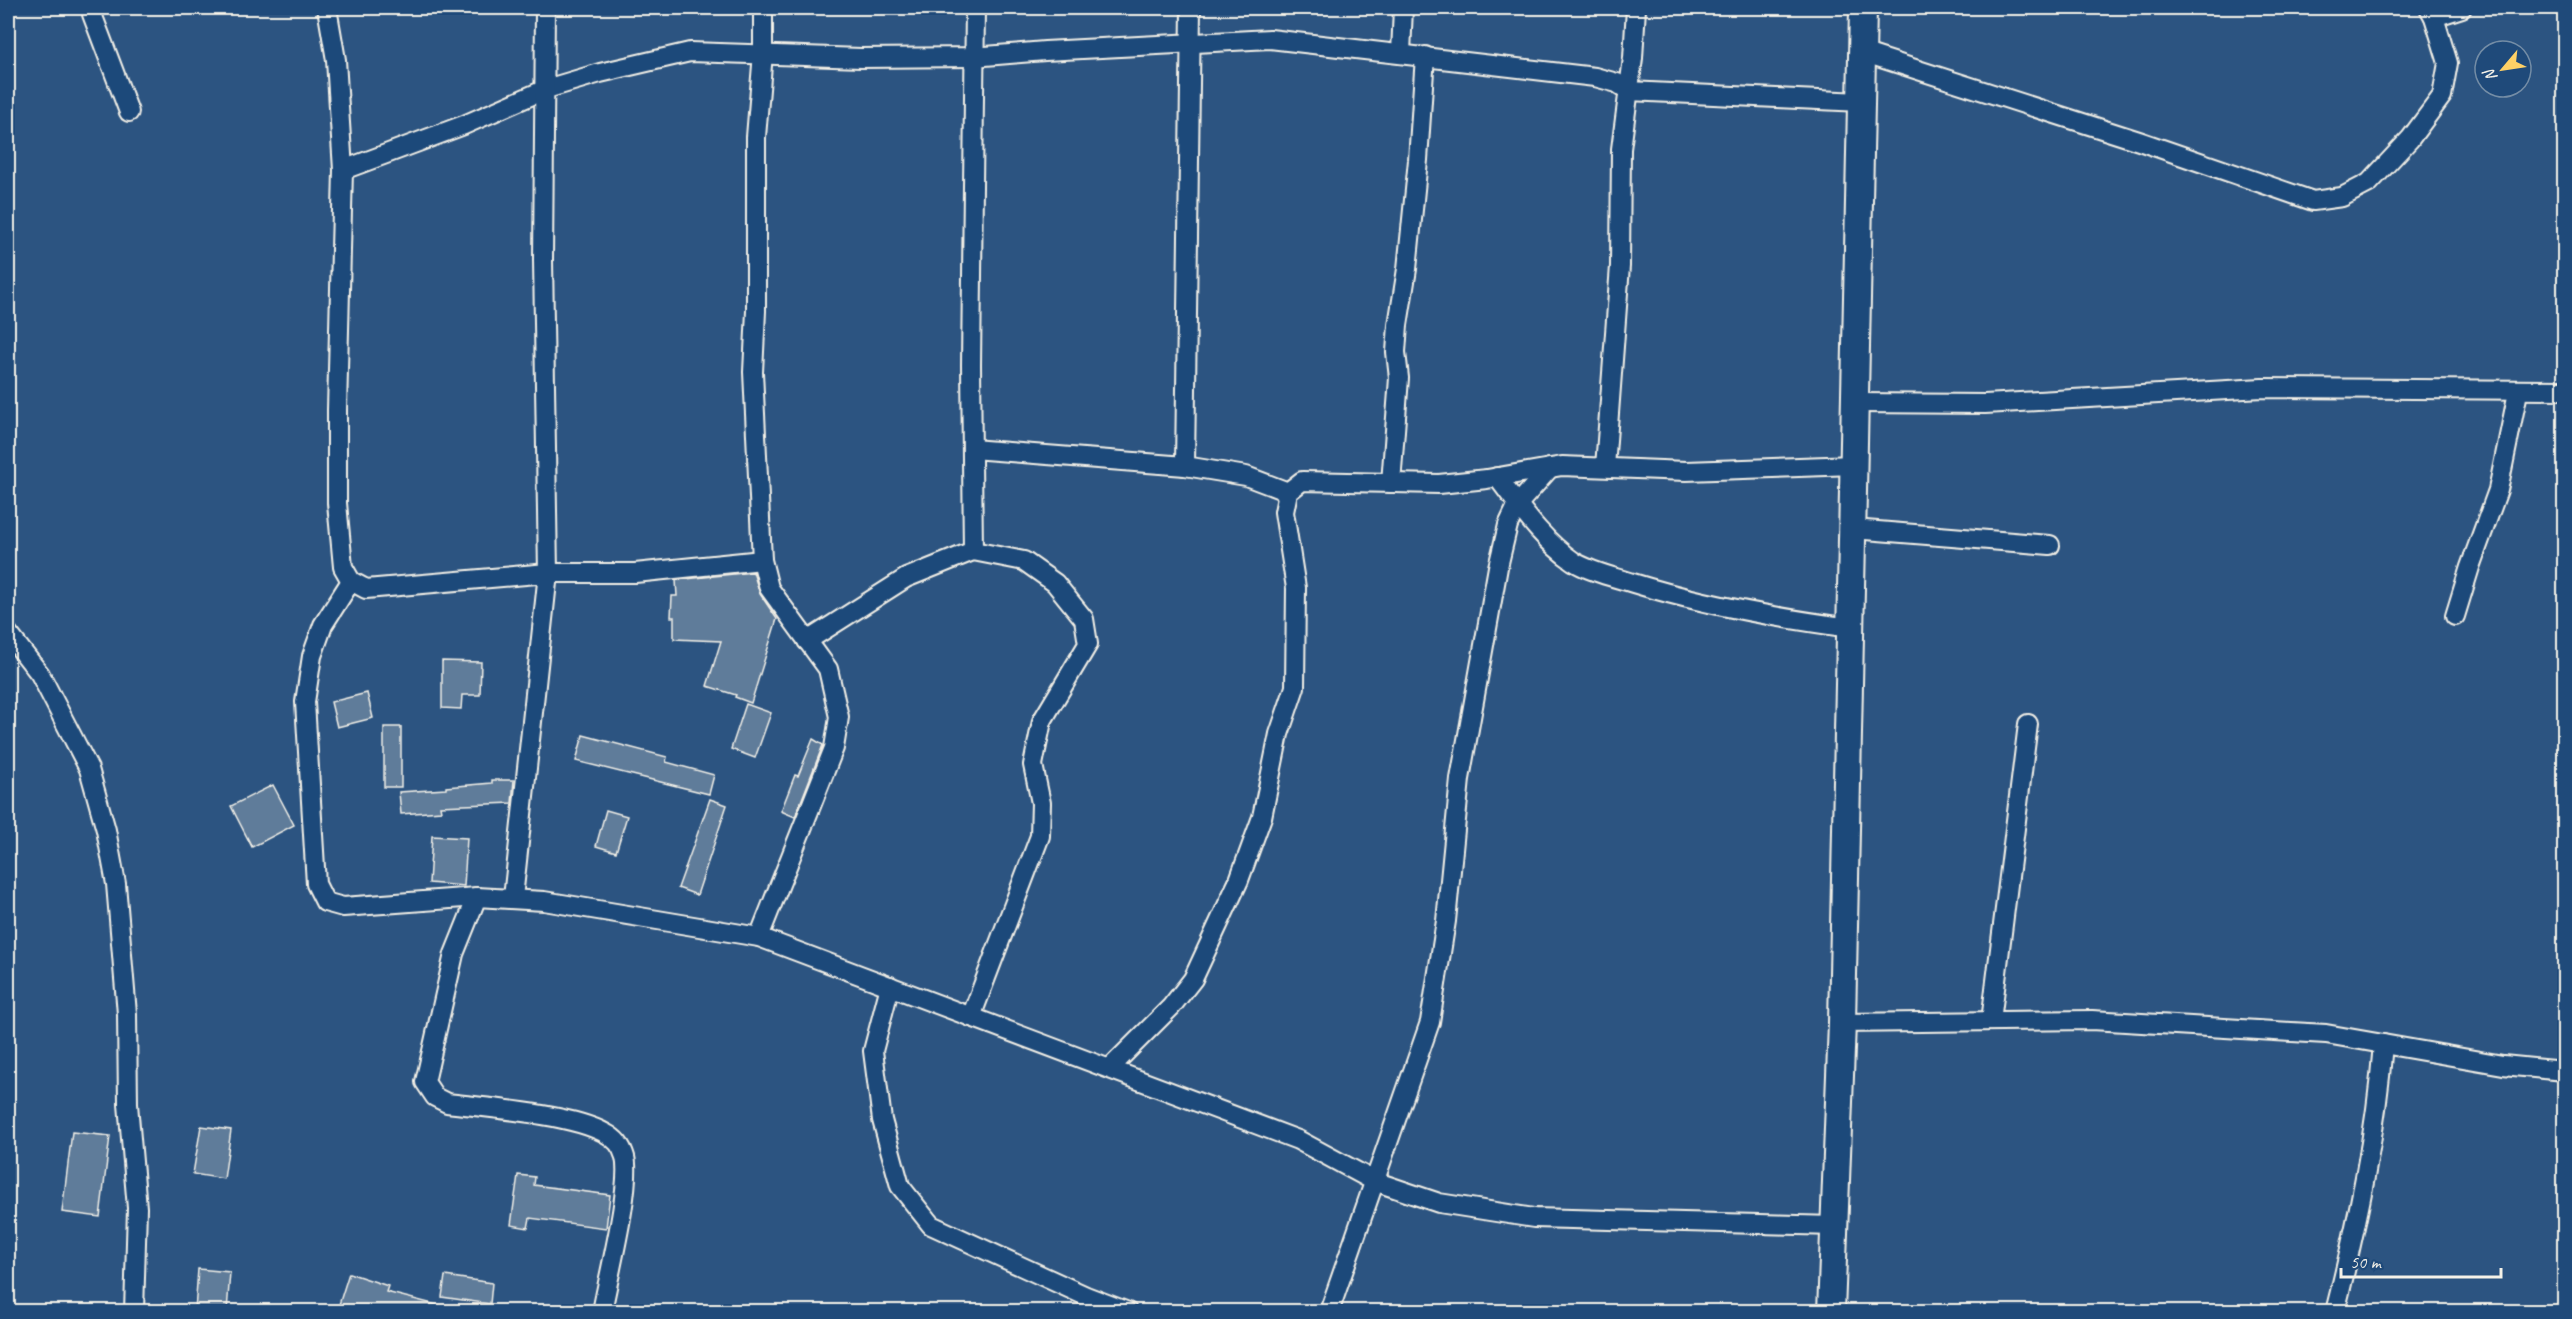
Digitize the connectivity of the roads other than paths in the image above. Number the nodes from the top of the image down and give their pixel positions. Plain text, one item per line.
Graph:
1 (92, 8) edge
2 (327, 8) edge
3 (545, 8) edge
4 (763, 8) edge
5 (975, 8) edge
6 (1191, 8) edge
7 (1403, 8) edge
8 (1636, 8) edge
9 (2462, 8) edge
10 (1869, 11) edge
11 (2432, 12) edge
12 (1190, 43) junction
13 (1862, 52) junction
14 (763, 53) junction
15 (1401, 53) junction
16 (1425, 56) junction
17 (973, 57) junction
18 (546, 89) junction
19 (1629, 92) junction
20 (1861, 102) junction
21 (129, 112) dead end
22 (343, 170) junction
23 (2565, 390) edge
24 (2518, 392) junction
25 (1856, 403) junction
26 (972, 449) junction
27 (1854, 465) junction
28 (1185, 466) junction
29 (1605, 467) junction
30 (1550, 468) junction
31 (1497, 477) junction
32 (1391, 483) junction
33 (1288, 492) junction
34 (1518, 504) junction
35 (1853, 530) junction
36 (2050, 545) dead end
37 (973, 550) junction
38 (762, 560) junction
39 (548, 573) junction
40 (351, 581) junction
41 (2455, 616) dead end
42 (1851, 628) junction
43 (8, 633) edge
44 (807, 641) junction
45 (2028, 724) dead end
46 (477, 897) junction
47 (513, 898) junction
48 (759, 937) junction
49 (890, 986) junction
50 (971, 1017) junction
51 (1991, 1021) junction
52 (1842, 1023) junction
53 (2383, 1044) junction
54 (1110, 1068) junction
55 (2565, 1071) edge
56 (1374, 1181) junction
57 (1834, 1226) junction
58 (134, 1311) edge
59 (602, 1311) edge
60 (1128, 1311) edge
61 (1329, 1311) edge
62 (1832, 1311) edge
63 (2335, 1311) edge

1 - 21 street
2 - 22 street
3 - 18 street
4 - 14 street
5 - 17 street
6 - 12 street
7 - 15 street
8 - 19 street
9 - 11 street
10 - 13 main road
11 - 13 street
12 - 15 street
12 - 17 street
12 - 28 street
13 - 20 main road
14 - 17 street
14 - 18 street
14 - 38 street
15 - 16 street
16 - 19 street
16 - 32 street
17 - 26 street
18 - 22 street
18 - 39 street
19 - 20 street
19 - 29 street
20 - 25 main road
22 - 40 street
23 - 24 street
24 - 25 street
24 - 41 street
25 - 27 main road
26 - 28 street
26 - 37 street
27 - 29 street
27 - 35 main road
28 - 33 street
29 - 30 street
30 - 31 street
30 - 34 street
31 - 32 street
31 - 34 street
32 - 33 street
33 - 54 street
34 - 42 street
34 - 56 street
35 - 36 street
35 - 42 main road
37 - 44 street
37 - 50 street
38 - 39 street
38 - 44 street
39 - 40 street
39 - 47 street
40 - 46 street
42 - 52 main road
43 - 58 street
44 - 48 street
45 - 51 street
46 - 47 street
46 - 59 street
47 - 48 street
48 - 49 street
49 - 50 street
49 - 60 street
50 - 54 street
51 - 52 street
51 - 53 street
52 - 57 main road
53 - 55 street
53 - 63 street
54 - 56 street
56 - 57 street
56 - 61 street
57 - 62 main road

